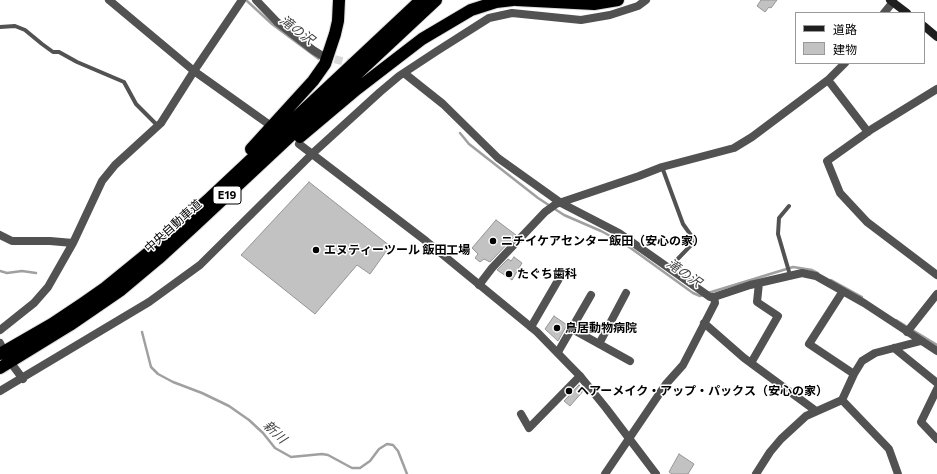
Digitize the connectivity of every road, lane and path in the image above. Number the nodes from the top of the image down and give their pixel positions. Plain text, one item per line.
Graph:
1 (109, 0) edge
2 (242, 0) edge
3 (256, 0) edge
4 (339, 0) edge
5 (421, 0) edge
6 (436, 0) edge
7 (515, 0) edge
8 (618, 0) edge
9 (646, 0) edge
10 (892, 1) edge
11 (885, 12) edge
12 (906, 12) edge
13 (0, 27) edge
14 (925, 27) edge
15 (937, 36) edge
16 (321, 55) tunnel mouth
17 (844, 64) edge
18 (194, 71) junction
19 (384, 72) tunnel mouth
20 (402, 75) junction
21 (828, 80) junction
22 (937, 89) edge
23 (268, 122) dead end
24 (158, 126) junction
25 (868, 132) junction
26 (299, 144) dead end
27 (312, 153) junction
28 (662, 167) junction
29 (559, 203) junction
30 (789, 206) dead end
31 (193, 227) junction
32 (0, 235) edge
33 (73, 243) junction
34 (148, 253) junction
35 (669, 268) junction
36 (790, 274) junction
37 (937, 275) edge
38 (560, 277) dead end
39 (759, 283) junction
40 (479, 285) junction
41 (843, 290) junction
42 (626, 293) dead end
43 (937, 294) edge
44 (591, 295) dead end
45 (712, 297) junction
46 (704, 323) junction
47 (531, 327) junction
48 (572, 329) junction
49 (0, 330) edge
50 (908, 332) junction
51 (921, 341) junction
52 (599, 344) junction
53 (0, 347) edge
54 (894, 348) junction
55 (937, 350) edge
56 (558, 352) junction
57 (630, 361) dead end
58 (751, 363) junction
59 (14, 367) dead end
60 (0, 368) edge
61 (854, 374) junction
62 (580, 376) junction
63 (23, 379) junction
64 (937, 383) edge
65 (937, 389) edge
66 (0, 391) edge
67 (842, 400) junction
68 (816, 411) junction
69 (521, 414) dead end
70 (628, 438) junction
71 (937, 439) edge
72 (604, 474) edge
73 (656, 474) edge
74 (756, 474) edge
75 (898, 474) edge

1 - 18 street
2 - 18 street
3 - 16 street
4 - 34 highway
5 - 34 highway, 中央自動車道 / E19
6 - 31 highway, 中央自動車道 / E19
7 - 8 highway
7 - 31 highway
9 - 20 street
10 - 11 street
10 - 12 main road
13 - 24 lane
14 - 15 main road
17 - 21 street
18 - 23 street
18 - 24 street
19 - 20 street
20 - 27 street
20 - 29 street
21 - 25 street
21 - 28 street
22 - 25 street
24 - 33 street
25 - 37 street
26 - 27 street
27 - 40 street
27 - 63 street
28 - 29 street
28 - 35 lane
29 - 35 street
29 - 40 street
30 - 36 lane
31 - 60 highway, 中央自動車道 / E19
32 - 33 street
33 - 49 street
34 - 53 highway, 中央自動車道 / E19
35 - 45 street
36 - 39 street
36 - 41 street
38 - 47 street
39 - 45 street
39 - 58 street
40 - 47 street
41 - 50 street
41 - 61 street
42 - 52 street
43 - 50 street
44 - 48 street
45 - 46 street
46 - 58 street
46 - 70 street
47 - 56 street
48 - 52 street
48 - 56 street
50 - 51 street
51 - 54 street
51 - 55 street
52 - 57 street
54 - 61 street
54 - 64 street
56 - 62 street
58 - 68 street
59 - 63 street
61 - 67 street
62 - 69 street
62 - 70 street
63 - 66 street
65 - 71 street
67 - 68 street
67 - 75 street
68 - 74 street
70 - 72 street
70 - 73 street

